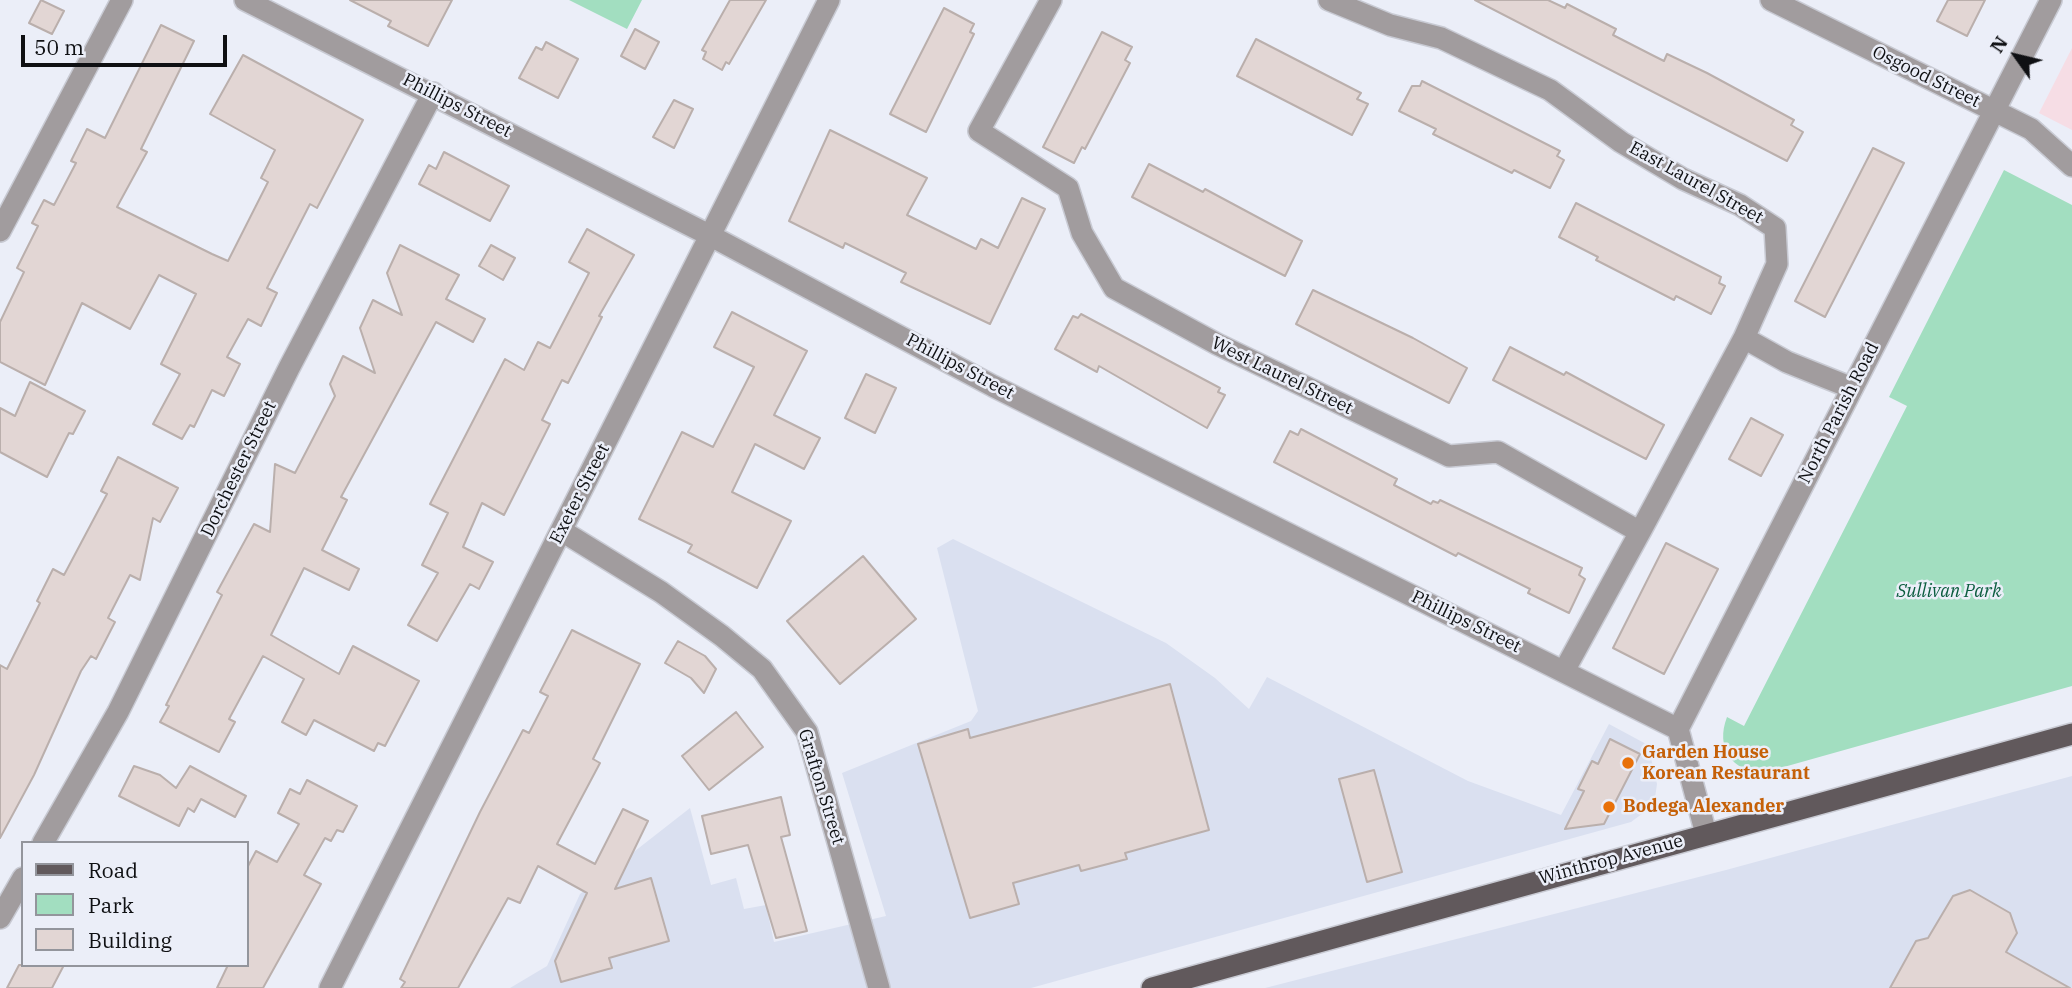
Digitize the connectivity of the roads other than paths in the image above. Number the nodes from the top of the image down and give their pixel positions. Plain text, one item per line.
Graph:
1 (122, 0) edge
2 (245, 0) edge
3 (829, 0) edge
4 (1051, 0) edge
5 (1329, 0) edge
6 (1770, 0) edge
7 (2051, 0) edge
8 (433, 93) junction
9 (1995, 111) junction
10 (2072, 166) edge
11 (0, 232) edge
12 (711, 236) junction
13 (1744, 338) junction
14 (1852, 388) junction
15 (562, 531) junction
16 (1640, 532) junction
17 (1564, 671) junction
18 (1678, 729) junction
19 (2072, 734) edge
20 (1706, 834) junction
21 (44, 841) edge
22 (21, 881) edge
23 (0, 918) edge
24 (330, 988) edge
25 (879, 988) edge
26 (1152, 988) edge

1 - 11 street
2 - 8 street, Phillips Street
3 - 12 street, Exeter Street
4 - 16 street, West Laurel Street
5 - 13 street, East Laurel Street
6 - 9 street, Osgood Street
7 - 9 street, North Parish Road
8 - 12 street, Phillips Street
8 - 21 street, Dorchester Street
9 - 10 street, Osgood Street
9 - 14 street, North Parish Road
12 - 15 street, Exeter Street
12 - 17 street, Phillips Street
13 - 14 street
13 - 16 street
14 - 18 street, North Parish Road
15 - 24 street, Exeter Street
15 - 25 street, Grafton Street
16 - 17 street
17 - 18 street, Phillips Street
18 - 20 street
19 - 20 main road, Winthrop Avenue
20 - 26 main road, Winthrop Avenue
22 - 23 street

